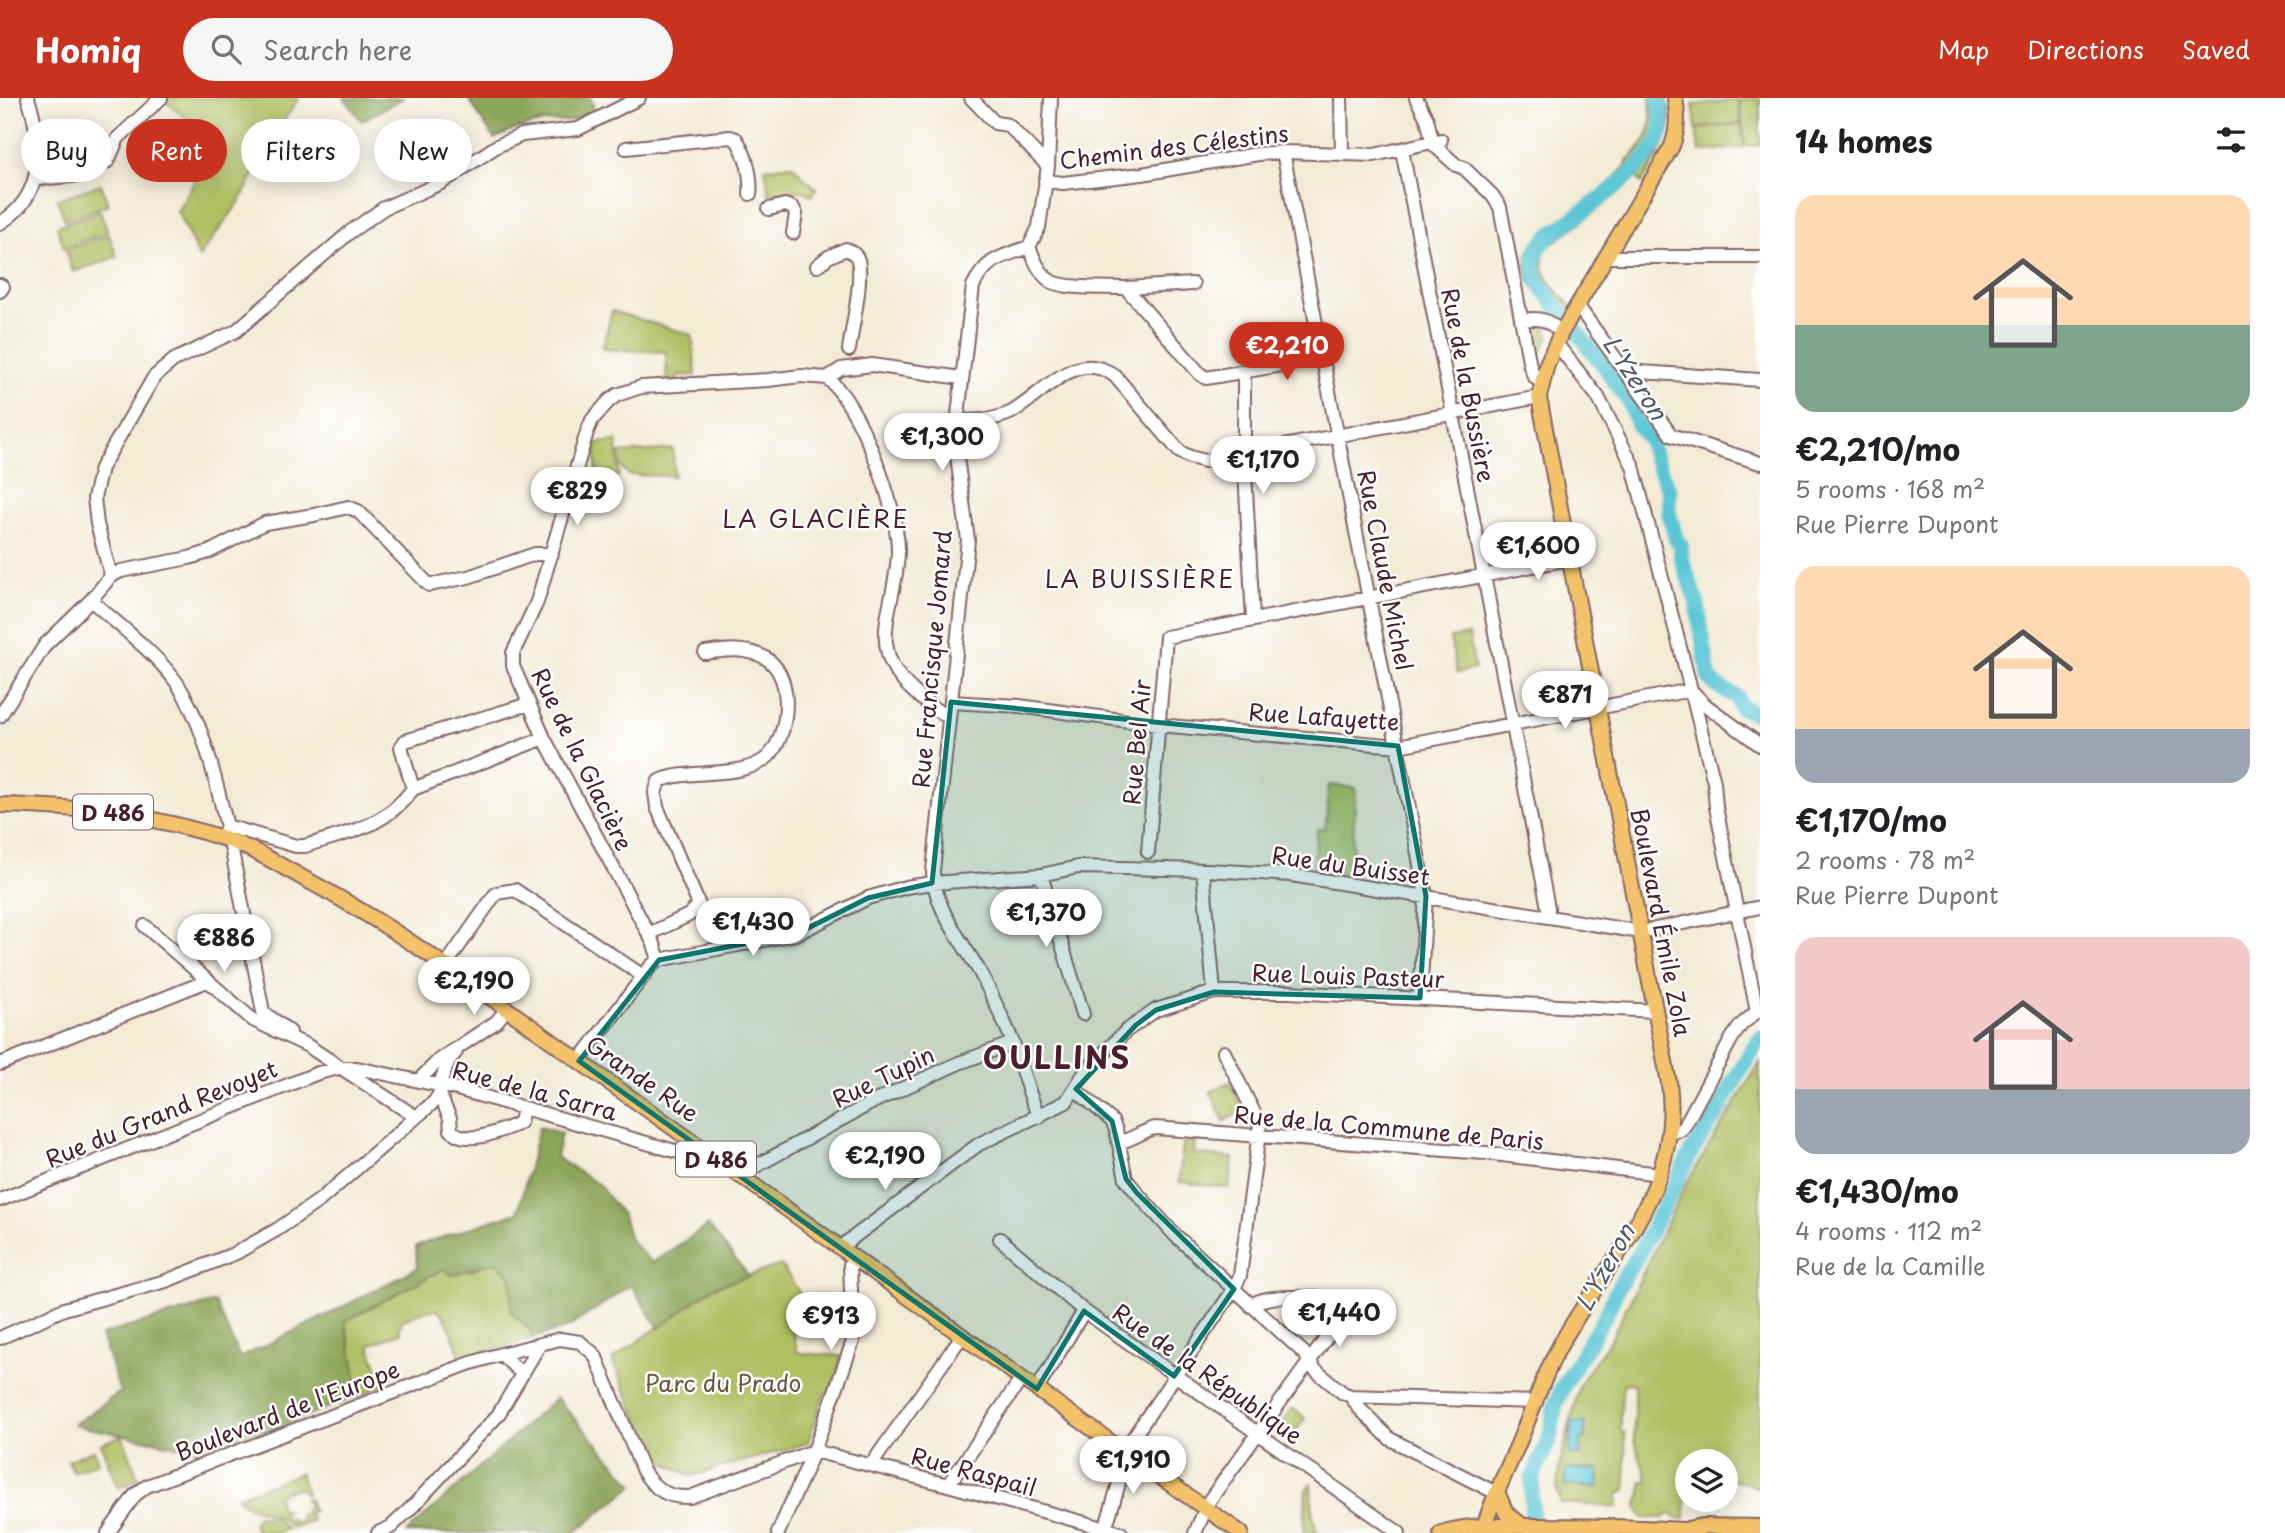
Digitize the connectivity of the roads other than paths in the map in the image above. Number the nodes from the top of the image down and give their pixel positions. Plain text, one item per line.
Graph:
1 (161, 98) edge
2 (639, 98) edge
3 (971, 98) edge
4 (1051, 98) edge
5 (1341, 98) edge
6 (1417, 98) edge
7 (1675, 98) edge
8 (31, 99) edge
9 (34, 119) edge
10 (1437, 142) junction
11 (626, 148) dead end
12 (1402, 150) junction
13 (112, 152) edge
14 (1283, 152) junction
15 (1342, 154) junction
16 (1048, 166) junction
17 (1045, 181) junction
18 (35, 182) edge
19 (750, 194) dead end
20 (769, 209) dead end
21 (0, 223) edge
22 (793, 233) dead end
23 (1028, 247) junction
24 (1607, 257) junction
25 (1760, 257) edge
26 (817, 267) dead end
27 (1193, 284) dead end
28 (0, 285) edge
29 (1126, 288) junction
30 (0, 291) edge
31 (1576, 308) junction
32 (1523, 320) junction
33 (1560, 335) junction
34 (1528, 349) junction
35 (849, 350) dead end
36 (1323, 358) junction
37 (1547, 364) junction
38 (1626, 371) junction
39 (1244, 373) junction
40 (827, 378) junction
41 (961, 378) junction
42 (1760, 380) edge
43 (1540, 390) junction
44 (1453, 413) junction
45 (956, 421) junction
46 (1338, 435) junction
47 (1244, 453) junction
48 (1760, 463) edge
49 (552, 554) junction
50 (1569, 559) junction
51 (111, 576) junction
52 (1483, 576) junction
53 (1369, 598) junction
54 (91, 600) junction
55 (1253, 619) junction
56 (705, 653) dead end
57 (1691, 690) junction
58 (951, 702) junction
59 (529, 704) junction
60 (1700, 706) junction
61 (1598, 708) junction
62 (0, 716) edge
63 (948, 717) junction
64 (1512, 724) junction
65 (1158, 725) junction
66 (544, 738) junction
67 (1760, 745) edge
68 (1398, 746) junction
69 (414, 789) junction
70 (0, 805) edge
71 (226, 835) junction
72 (1148, 852) dead end
73 (1203, 870) junction
74 (1041, 875) junction
75 (933, 883) junction
76 (1426, 896) junction
77 (1760, 907) edge
78 (1736, 912) junction
79 (1547, 916) junction
80 (145, 926) dead end
81 (1641, 932) junction
82 (648, 933) junction
83 (659, 960) junction
84 (445, 966) junction
85 (643, 976) junction
86 (207, 981) junction
87 (1214, 992) junction
88 (1420, 998) junction
89 (506, 1010) junction
90 (1758, 1010) edge
91 (1656, 1011) junction
92 (1083, 1014) dead end
93 (293, 1038) junction
94 (1013, 1043) junction
95 (460, 1046) junction
96 (1224, 1052) dead end
97 (579, 1061) junction
98 (0, 1064) edge
99 (339, 1068) junction
100 (418, 1081) junction
101 (441, 1090) junction
102 (1076, 1090) junction
103 (523, 1108) junction
104 (416, 1117) junction
105 (1039, 1117) junction
106 (1671, 1132) junction
107 (1259, 1135) junction
108 (1118, 1142) junction
109 (719, 1161) junction
110 (1660, 1174) junction
111 (738, 1176) junction
112 (0, 1200) edge
113 (1000, 1239) dead end
114 (839, 1248) junction
115 (852, 1257) junction
116 (1234, 1289) junction
117 (1251, 1306) junction
118 (1084, 1311) junction
119 (962, 1336) junction
120 (0, 1338) edge
121 (540, 1344) junction
122 (501, 1354) junction
123 (1311, 1361) junction
124 (522, 1374) junction
125 (1174, 1376) junction
126 (1022, 1378) junction
127 (1037, 1389) junction
128 (1349, 1394) junction
129 (1536, 1402) junction
130 (1257, 1434) junction
131 (814, 1451) junction
132 (1127, 1453) junction
133 (786, 1462) junction
134 (871, 1465) junction
135 (805, 1472) junction
136 (948, 1485) junction
137 (1498, 1494) junction
138 (1205, 1508) junction
139 (1506, 1520) junction
140 (1760, 1527) edge
141 (1483, 1529) edge
142 (1571, 1529) edge
143 (1105, 1531) edge
144 (1690, 1532) edge
145 (108, 1533) edge
146 (378, 1533) edge
147 (778, 1533) edge
148 (1121, 1533) edge
149 (1195, 1533) edge
150 (1241, 1533) edge
151 (1399, 1533) edge
152 (1441, 1533) edge

1 - 13 street
2 - 51 street
3 - 16 street
4 - 16 street
5 - 15 street
6 - 10 street
7 - 24 main road, Boulevard Émile Zola
8 - 9 street
10 - 12 street, Chemin des Célestins
10 - 32 street
11 - 19 street
12 - 15 street, Chemin des Célestins
12 - 44 street, Rue de la Bussière
14 - 15 street, Chemin des Célestins
14 - 17 street, Chemin des Célestins
14 - 36 street, Rue Claude Michel
16 - 17 street
17 - 23 street
18 - 21 street
20 - 22 street
23 - 29 street
23 - 41 street, Rue Francisque Jomard
24 - 25 street
24 - 31 main road, Boulevard Émile Zola
26 - 35 street
27 - 29 street
28 - 30 street
29 - 39 street
31 - 33 main road, Boulevard Émile Zola
31 - 38 street
32 - 33 street
32 - 34 street
33 - 37 main road, Boulevard Émile Zola
33 - 57 street
34 - 37 street
34 - 43 street
36 - 39 street
36 - 46 street, Rue Claude Michel
37 - 43 main road, Boulevard Émile Zola
38 - 42 street
38 - 48 street
39 - 47 street
40 - 41 street, Rue de la Glacière
40 - 49 street, Rue de la Glacière
40 - 63 street
41 - 45 street, Rue Francisque Jomard
43 - 44 street
43 - 50 main road, Boulevard Émile Zola
44 - 46 street
44 - 52 street, Rue de la Bussière
45 - 47 street
45 - 58 street, Rue Francisque Jomard
46 - 47 street
46 - 53 street, Rue Claude Michel
47 - 55 street
49 - 51 street
49 - 59 street, Rue de la Glacière
50 - 52 street
50 - 61 main road, Boulevard Émile Zola
51 - 54 street
52 - 53 street
52 - 64 street, Rue de la Bussière
53 - 55 street
53 - 68 street, Rue Claude Michel
54 - 62 street
54 - 71 street, Rue de la Sarra
55 - 65 street, Rue Bel Air
56 - 82 street
57 - 60 street
57 - 61 street, Rue Lafayette
58 - 63 street, Rue Francisque Jomard
58 - 65 street, Rue Lafayette
59 - 66 street, Rue de la Glacière
59 - 69 street
60 - 67 street
60 - 78 street
61 - 64 street, Rue Lafayette
61 - 81 main road, Boulevard Émile Zola
63 - 75 street, Rue Francisque Jomard
64 - 68 street, Rue Lafayette
64 - 79 street, Rue de la Bussière
65 - 68 street, Rue Lafayette
65 - 72 street, Rue Bel Air
66 - 69 street
66 - 82 street, Rue de la Glacière
68 - 76 street, Rue Claude Michel
69 - 71 street
70 - 71 main road, Grande Rue / D 486
71 - 84 main road, Grande Rue / D 486
71 - 93 street, Rue de la Sarra
73 - 74 street, Rue du Buisset
73 - 76 street, Rue du Buisset
73 - 87 street
74 - 75 street, Rue du Buisset
74 - 92 street
75 - 83 street, Rue du Buisset
75 - 94 street
76 - 79 street, Rue du Buisset
76 - 88 street, Rue Claude Michel
77 - 78 street, Rue du Buisset
78 - 81 street, Rue du Buisset
78 - 90 street
79 - 81 street, Rue du Buisset
80 - 86 street
81 - 91 main road, Boulevard Émile Zola
82 - 83 street, Rue de la Glacière
83 - 85 street
84 - 85 street
84 - 89 main road, Grande Rue / D 486
85 - 97 street
86 - 93 street
86 - 98 street
87 - 88 street, Rue Louis Pasteur
87 - 102 street, Rue Louis Pasteur
88 - 91 street, Rue Louis Pasteur
89 - 95 street
89 - 97 main road, Grande Rue / D 486
90 - 106 street
91 - 106 main road, Boulevard Émile Zola
93 - 99 street, Rue de la Sarra
94 - 105 street
94 - 111 street, Rue Tupin
95 - 100 street
95 - 101 street
96 - 107 street
97 - 109 main road, Grande Rue / D 486
99 - 100 street, Rue de la Sarra
99 - 104 street, Rue de la Sarra
99 - 112 street, Rue du Grand Revoyet
100 - 101 street, Rue de la Sarra
101 - 103 street, Rue de la Sarra
101 - 103 street
101 - 104 street
102 - 105 street, Rue Louis Pasteur
102 - 108 street
103 - 109 street, Rue de la Sarra
104 - 120 street
105 - 114 street, Rue Louis Pasteur
106 - 110 main road, Boulevard Émile Zola
107 - 108 street, Rue de la Commune de Paris
107 - 110 street, Rue de la Commune de Paris
107 - 116 street
108 - 116 street
109 - 111 main road, Grande Rue / D 486
110 - 129 main road, Boulevard Émile Zola
111 - 114 main road, Grande Rue / D 486
113 - 118 street, Rue de la République
114 - 115 main road, Grande Rue / D 486
115 - 119 main road, Grande Rue / D 486
115 - 131 street
116 - 117 street
116 - 125 street
117 - 123 street
117 - 123 street
118 - 125 street, Rue de la République
118 - 127 street
119 - 126 main road, Grande Rue / D 486
119 - 134 street
121 - 122 street, Boulevard de l'Europe
121 - 124 street
121 - 133 street, Boulevard de l'Europe
122 - 124 street
122 - 145 street, Boulevard de l'Europe
123 - 128 street
123 - 130 street
124 - 146 street
125 - 130 street, Rue de la République
125 - 132 street
126 - 127 main road, Grande Rue / D 486
126 - 136 street
127 - 132 main road, Grande Rue / D 486
128 - 129 street
128 - 137 street
129 - 137 main road, Boulevard Émile Zola
130 - 138 street
130 - 151 street, Rue de la République
131 - 133 street, Boulevard de l'Europe
131 - 134 street, Rue Raspail
131 - 135 street
132 - 138 main road, Grande Rue / D 486
132 - 143 street
133 - 135 street
134 - 136 street, Rue Raspail
135 - 147 street
136 - 143 street, Rue Raspail
137 - 139 main road
137 - 141 main road, Boulevard Émile Zola
138 - 149 street
138 - 150 main road, Grande Rue / D 486
139 - 141 main road
139 - 142 main road
140 - 144 main road
141 - 152 main road
142 - 144 main road
143 - 148 street, Rue Raspail

